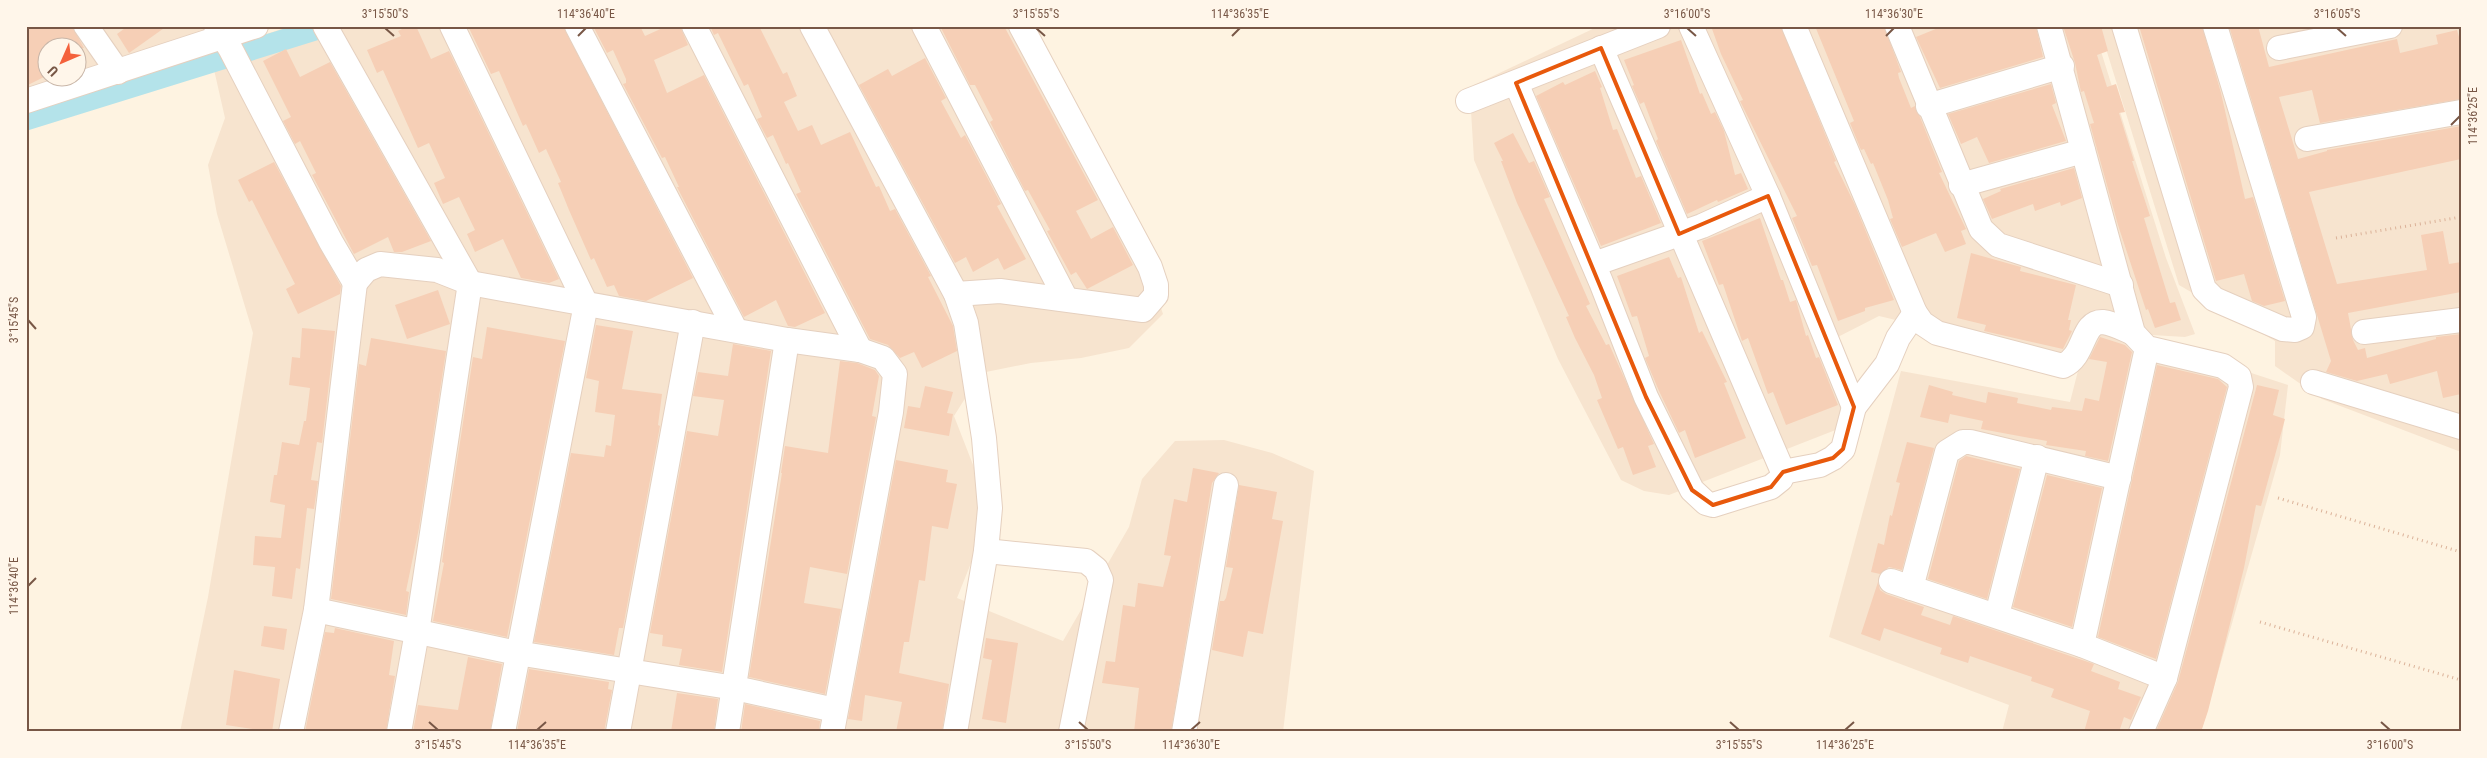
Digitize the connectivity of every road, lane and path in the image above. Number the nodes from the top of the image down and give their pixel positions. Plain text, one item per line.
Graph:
1 (86, 26) edge
2 (256, 26) edge
3 (452, 26) edge
4 (577, 26) edge
5 (694, 26) edge
6 (812, 26) edge
7 (924, 26) edge
8 (1021, 26) edge
9 (1658, 26) edge
10 (1691, 26) edge
11 (1794, 26) edge
12 (1897, 26) edge
13 (2049, 26) edge
14 (2124, 26) edge
15 (2215, 26) edge
16 (2390, 26) edge
17 (328, 33) edge
18 (224, 37) edge
19 (1600, 48) junction
20 (2279, 48) dead end
21 (2062, 66) junction
22 (118, 72) junction
23 (1516, 83) junction
24 (26, 101) edge
25 (1468, 101) dead end
26 (1928, 106) junction
27 (2461, 112) edge
28 (2307, 140) dead end
29 (2083, 151) junction
30 (1961, 185) junction
31 (1768, 196) junction
32 (2461, 217) edge
33 (1679, 234) junction
34 (2336, 238) dead end
35 (1594, 264) junction
36 (470, 282) junction
37 (355, 283) junction
38 (2121, 285) junction
39 (956, 294) junction
40 (1066, 299) junction
41 (586, 304) junction
42 (1916, 313) junction
43 (2461, 320) edge
44 (693, 322) junction
45 (735, 329) junction
46 (2364, 332) dead end
47 (787, 340) junction
48 (2140, 340) junction
49 (860, 350) junction
50 (2312, 382) dead end
51 (1854, 407) junction
52 (2461, 428) edge
53 (2037, 457) junction
54 (1783, 472) junction
55 (2120, 478) junction
56 (1226, 484) dead end
57 (2278, 498) dead end
58 (986, 551) junction
59 (2461, 552) edge
60 (316, 610) junction
61 (1997, 615) junction
62 (2260, 622) dead end
63 (417, 632) junction
64 (2082, 644) junction
65 (517, 652) junction
66 (630, 672) junction
67 (2165, 678) junction
68 (2461, 680) edge
69 (735, 688) junction
70 (834, 721) edge
71 (291, 732) edge
72 (398, 732) edge
73 (503, 732) edge
74 (618, 732) edge
75 (727, 732) edge
76 (955, 732) edge
77 (1072, 732) edge
78 (1184, 732) edge
79 (2141, 732) edge

1 - 22 street
2 - 18 street
3 - 41 street
4 - 45 street
5 - 49 street
6 - 39 street
7 - 40 street
8 - 40 street
9 - 19 street
10 - 31 street
11 - 42 street
12 - 26 street
13 - 21 street
14 - 15 street
16 - 20 street
17 - 36 street
18 - 22 street
18 - 37 street
19 - 23 street
19 - 33 street
21 - 26 street
21 - 29 street
22 - 24 street
23 - 25 street
23 - 35 street
26 - 30 street
27 - 28 street
29 - 30 street
29 - 38 street
30 - 38 street
31 - 33 street
31 - 51 street
32 - 34 path
33 - 35 street
33 - 54 street
35 - 54 street
36 - 37 street
36 - 41 street
36 - 63 street
37 - 60 street
38 - 48 street
39 - 40 street
39 - 58 street
41 - 44 street
41 - 65 street
42 - 48 street
42 - 51 street
43 - 46 street
44 - 45 street
44 - 66 street
45 - 47 street
47 - 49 street
47 - 69 street
48 - 55 street
48 - 67 street
49 - 70 street
50 - 52 street
51 - 54 street
53 - 55 street
53 - 61 street
53 - 61 street
55 - 64 street
56 - 78 street
57 - 59 path
58 - 76 street
58 - 77 street
60 - 63 street
60 - 71 street
61 - 64 street
62 - 68 path
63 - 65 street
63 - 72 street
64 - 67 street
65 - 66 street
65 - 73 street
66 - 69 street
66 - 74 street
67 - 79 street
69 - 70 street
69 - 75 street

